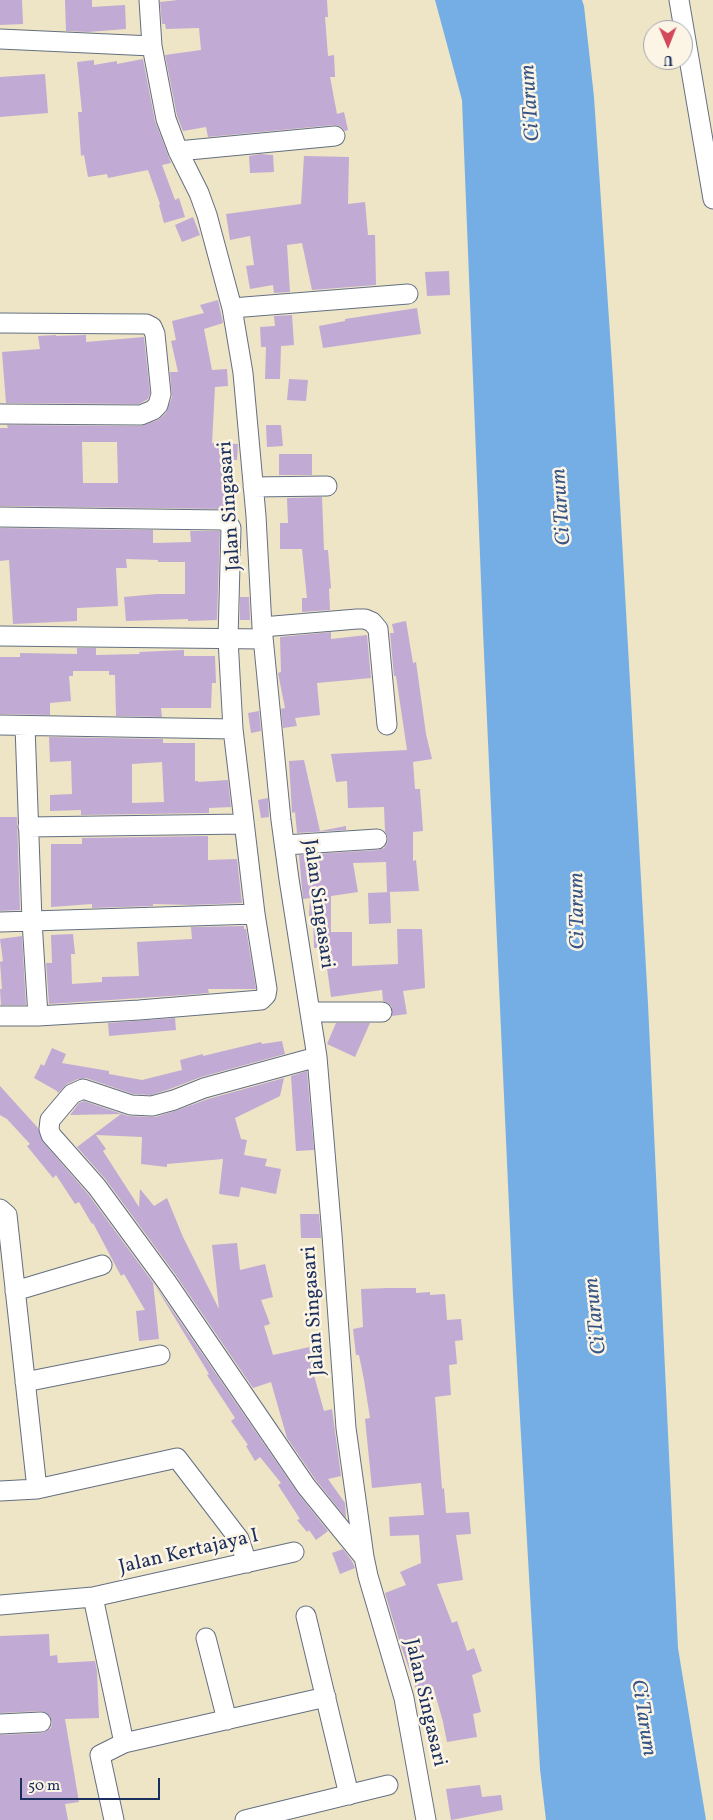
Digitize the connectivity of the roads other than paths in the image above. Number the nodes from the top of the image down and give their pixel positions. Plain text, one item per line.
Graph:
1 (149, 0) edge
2 (679, 0) edge
3 (0, 39) edge
4 (152, 46) junction
5 (335, 136) dead end
6 (178, 151) junction
7 (713, 199) edge
8 (408, 294) dead end
9 (232, 308) junction
10 (0, 323) edge
11 (0, 414) edge
12 (327, 486) dead end
13 (253, 487) junction
14 (0, 517) edge
15 (263, 633) junction
16 (0, 636) edge
17 (228, 638) junction
18 (387, 725) dead end
19 (0, 726) edge
20 (25, 726) junction
21 (233, 729) junction
22 (244, 824) junction
23 (28, 827) junction
24 (376, 839) dead end
25 (285, 845) junction
26 (255, 914) junction
27 (32, 921) junction
28 (0, 922) edge
29 (310, 1012) junction
30 (382, 1012) dead end
31 (0, 1016) edge
32 (38, 1016) junction
33 (317, 1057) junction
34 (0, 1209) edge
35 (5, 1250) edge
36 (102, 1265) dead end
37 (15, 1291) junction
38 (160, 1355) dead end
39 (25, 1382) junction
40 (36, 1489) junction
41 (0, 1491) edge
42 (294, 1552) dead end
43 (364, 1557) junction
44 (247, 1564) junction
45 (93, 1597) junction
46 (0, 1605) edge
47 (306, 1616) dead end
48 (206, 1638) dead end
49 (326, 1697) junction
50 (227, 1720) junction
51 (41, 1722) dead end
52 (0, 1724) edge
53 (124, 1743) junction
54 (388, 1785) dead end
55 (349, 1795) junction
56 (114, 1820) edge
57 (245, 1820) edge
58 (426, 1820) edge

1 - 4 street, Jalan Singasari
2 - 7 street
3 - 4 street
4 - 6 street, Jalan Singasari
5 - 6 street
6 - 9 street, Jalan Singasari
8 - 9 street
9 - 13 street, Jalan Singasari
10 - 11 street
12 - 13 street
13 - 15 street, Jalan Singasari
14 - 17 street
15 - 17 street
15 - 18 street
15 - 25 street, Jalan Singasari
16 - 17 street
17 - 21 street
19 - 20 street
20 - 21 street
20 - 23 street
21 - 22 street
22 - 23 street
22 - 26 street
23 - 27 street
24 - 25 street
25 - 29 street, Jalan Singasari
26 - 27 street
26 - 32 street
27 - 28 street
27 - 32 street
29 - 30 street
29 - 33 street, Jalan Singasari
31 - 32 street
33 - 43 street, Jalan Singasari
33 - 43 street
34 - 35 street
35 - 37 street
36 - 37 street
37 - 39 street
38 - 39 street
39 - 40 street
40 - 41 street
40 - 44 street
42 - 44 street, Jalan Kertajaya I
43 - 58 street, Jalan Singasari
44 - 45 street, Jalan Kertajaya I
45 - 46 street, Jalan Kertajaya I
45 - 53 street
47 - 49 street
48 - 50 street
49 - 50 street
49 - 55 street
50 - 53 street
51 - 52 street
53 - 56 street
54 - 55 street
55 - 57 street

